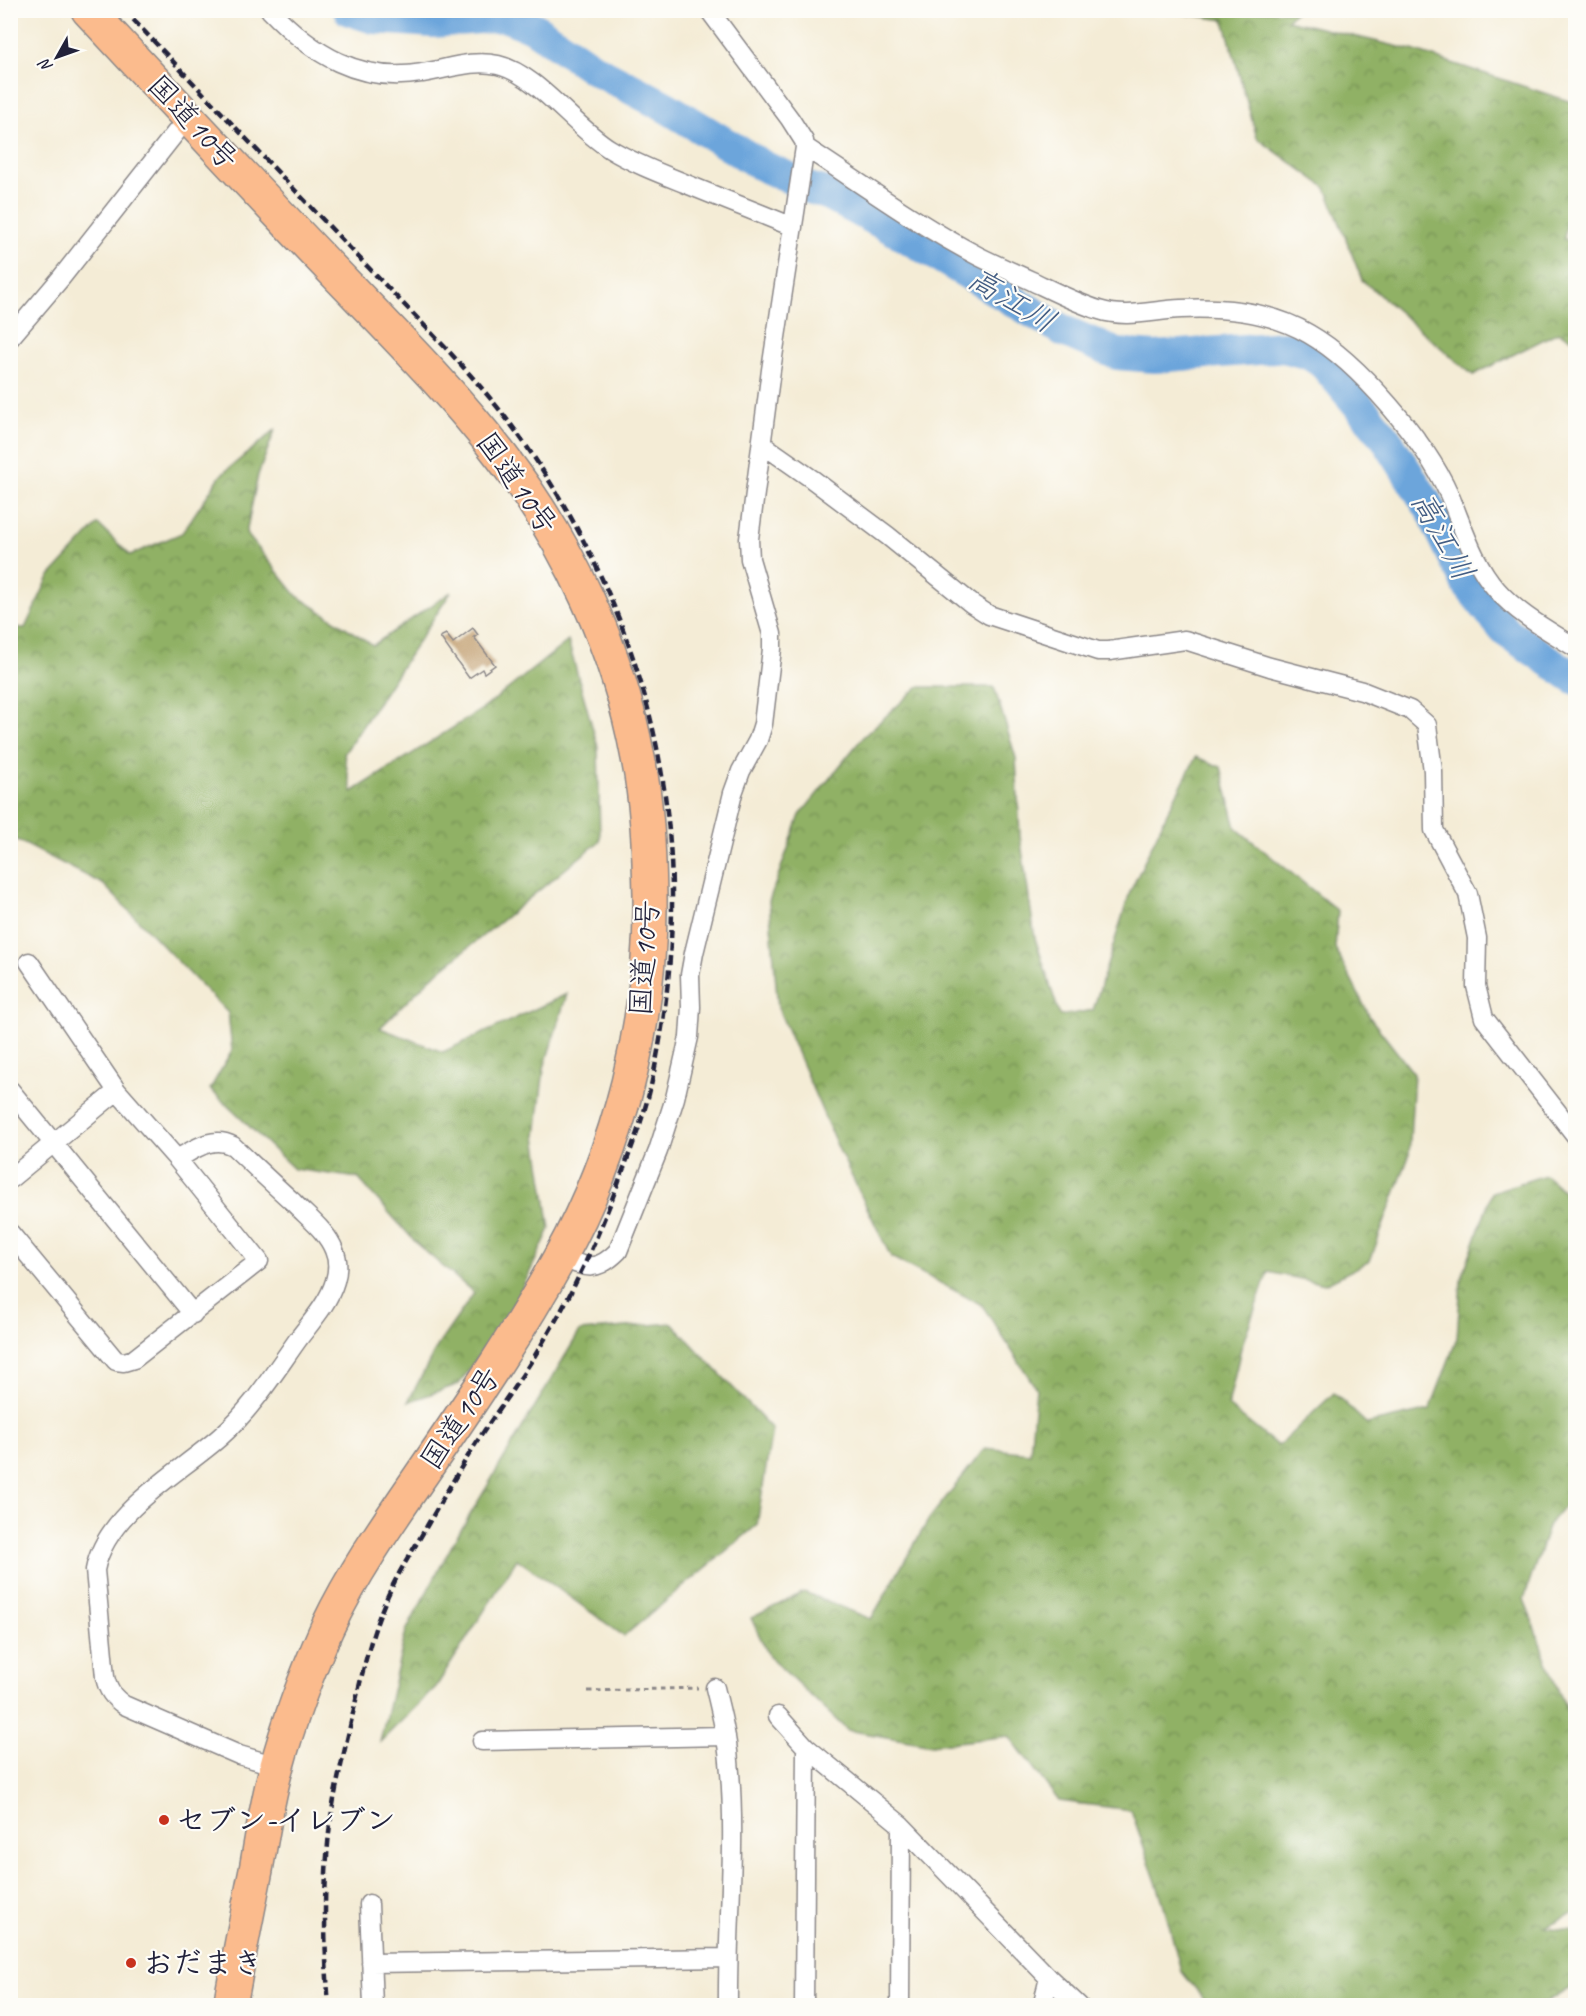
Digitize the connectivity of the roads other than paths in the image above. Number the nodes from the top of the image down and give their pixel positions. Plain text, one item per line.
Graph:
1 (88, 10) edge
2 (270, 10) edge
3 (709, 10) edge
4 (188, 117) junction
5 (805, 147) junction
6 (793, 227) junction
7 (10, 338) edge
8 (762, 444) junction
9 (1575, 648) edge
10 (29, 962) dead end
11 (10, 1090) edge
12 (117, 1091) junction
13 (1575, 1136) edge
14 (54, 1143) junction
15 (177, 1159) junction
16 (10, 1179) edge
17 (10, 1233) edge
18 (561, 1257) junction
19 (194, 1314) junction
20 (715, 1688) road end
21 (778, 1716) dead end
22 (726, 1736) junction
23 (482, 1741) dead end
24 (806, 1747) junction
25 (277, 1766) junction
26 (901, 1825) junction
27 (369, 1904) dead end
28 (727, 1958) junction
29 (371, 1963) junction
30 (1049, 1977) junction
31 (230, 2006) edge
32 (373, 2006) edge
33 (728, 2006) edge
34 (804, 2006) edge
35 (900, 2006) edge
36 (1042, 2006) edge
37 (1079, 2006) edge

1 - 4 highway, 国道10号
2 - 6 street
3 - 5 street
4 - 7 street
4 - 18 highway, 国道10号
5 - 6 street
5 - 9 street
6 - 8 street
8 - 13 street
8 - 18 street
10 - 12 street
11 - 14 street
12 - 14 street
12 - 15 street
14 - 16 street
14 - 19 street
15 - 19 street
15 - 25 street
17 - 19 street
18 - 25 highway, 国道10号
20 - 22 street
21 - 24 street
22 - 23 street
22 - 28 street
24 - 26 street
24 - 34 street
25 - 31 highway, 国道10号
26 - 30 street
26 - 35 street
27 - 29 street
28 - 29 street
28 - 33 street
29 - 32 street
30 - 36 street
30 - 37 street

